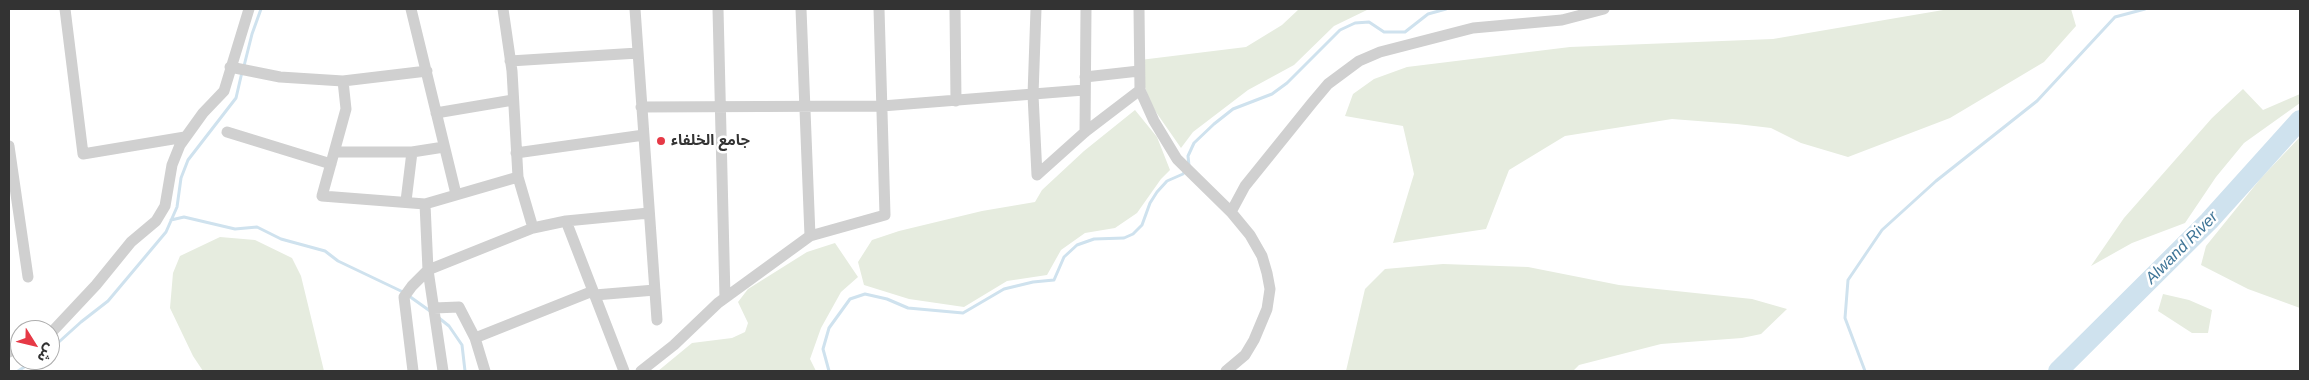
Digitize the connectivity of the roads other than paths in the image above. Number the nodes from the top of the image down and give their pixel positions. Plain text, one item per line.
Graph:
1 (65, 9) edge
2 (249, 9) edge
3 (411, 9) edge
4 (503, 9) edge
5 (635, 9) edge
6 (718, 9) edge
7 (801, 9) edge
8 (879, 9) edge
9 (955, 9) edge
10 (1036, 9) edge
11 (1086, 9) edge
12 (1139, 9) edge
13 (1604, 9) edge
14 (638, 54) junction
15 (510, 62) junction
16 (232, 67) junction
17 (427, 71) junction
18 (1139, 72) junction
19 (1084, 77) junction
20 (343, 81) junction
21 (1084, 90) junction
22 (1140, 90) junction
23 (1032, 95) junction
24 (513, 100) junction
25 (956, 101) junction
26 (803, 106) junction
27 (882, 106) junction
28 (641, 107) junction
29 (721, 107) junction
30 (436, 113) junction
31 (227, 132) dead end
32 (1085, 132) junction
33 (644, 135) junction
34 (186, 138) junction
35 (9, 146) edge
36 (444, 147) junction
37 (335, 152) junction
38 (412, 152) junction
39 (516, 153) junction
40 (331, 164) junction
41 (518, 177) junction
42 (456, 194) junction
43 (406, 201) junction
44 (425, 204) junction
45 (1231, 212) junction
46 (649, 213) junction
47 (566, 221) junction
48 (534, 228) junction
49 (810, 236) junction
50 (428, 270) junction
51 (28, 277) dead end
52 (655, 290) junction
53 (594, 293) junction
54 (725, 298) junction
55 (434, 308) junction
56 (657, 320) dead end
57 (60, 323) edge
58 (475, 338) junction
59 (413, 371) edge
60 (443, 371) edge
61 (485, 371) edge
62 (624, 371) edge
63 (641, 371) edge
64 (1226, 371) edge

1 - 34 street
2 - 16 street
3 - 17 street
4 - 15 street
5 - 14 street
6 - 29 street
7 - 26 street
8 - 27 street
9 - 25 street
10 - 23 street
11 - 19 street
12 - 18 street
13 - 45 street
14 - 15 street
14 - 28 street
15 - 24 street
16 - 20 street
16 - 34 street
17 - 20 street
17 - 30 street
18 - 19 street
18 - 22 street
19 - 21 street
20 - 37 street
21 - 23 street
21 - 32 street
22 - 32 street
22 - 45 street
23 - 25 street
23 - 32 street
24 - 30 street
24 - 39 street
25 - 27 street
26 - 27 street
26 - 29 street
26 - 49 street
27 - 49 street
28 - 29 street
28 - 33 street
29 - 54 street
30 - 36 street
31 - 40 street
33 - 39 street
33 - 46 street
34 - 57 street
35 - 51 street
36 - 38 street
36 - 42 street
37 - 38 street
37 - 40 street
38 - 43 street
39 - 41 street
40 - 43 street
41 - 42 street
41 - 48 street
42 - 44 street
43 - 44 street
44 - 50 street
45 - 64 street
46 - 47 street
46 - 52 street
47 - 48 street
47 - 53 street
48 - 50 street
49 - 54 street
50 - 55 street
50 - 59 street
52 - 53 street
52 - 56 street
53 - 58 street
53 - 62 street
54 - 63 street
55 - 58 street
55 - 60 street
58 - 61 street

